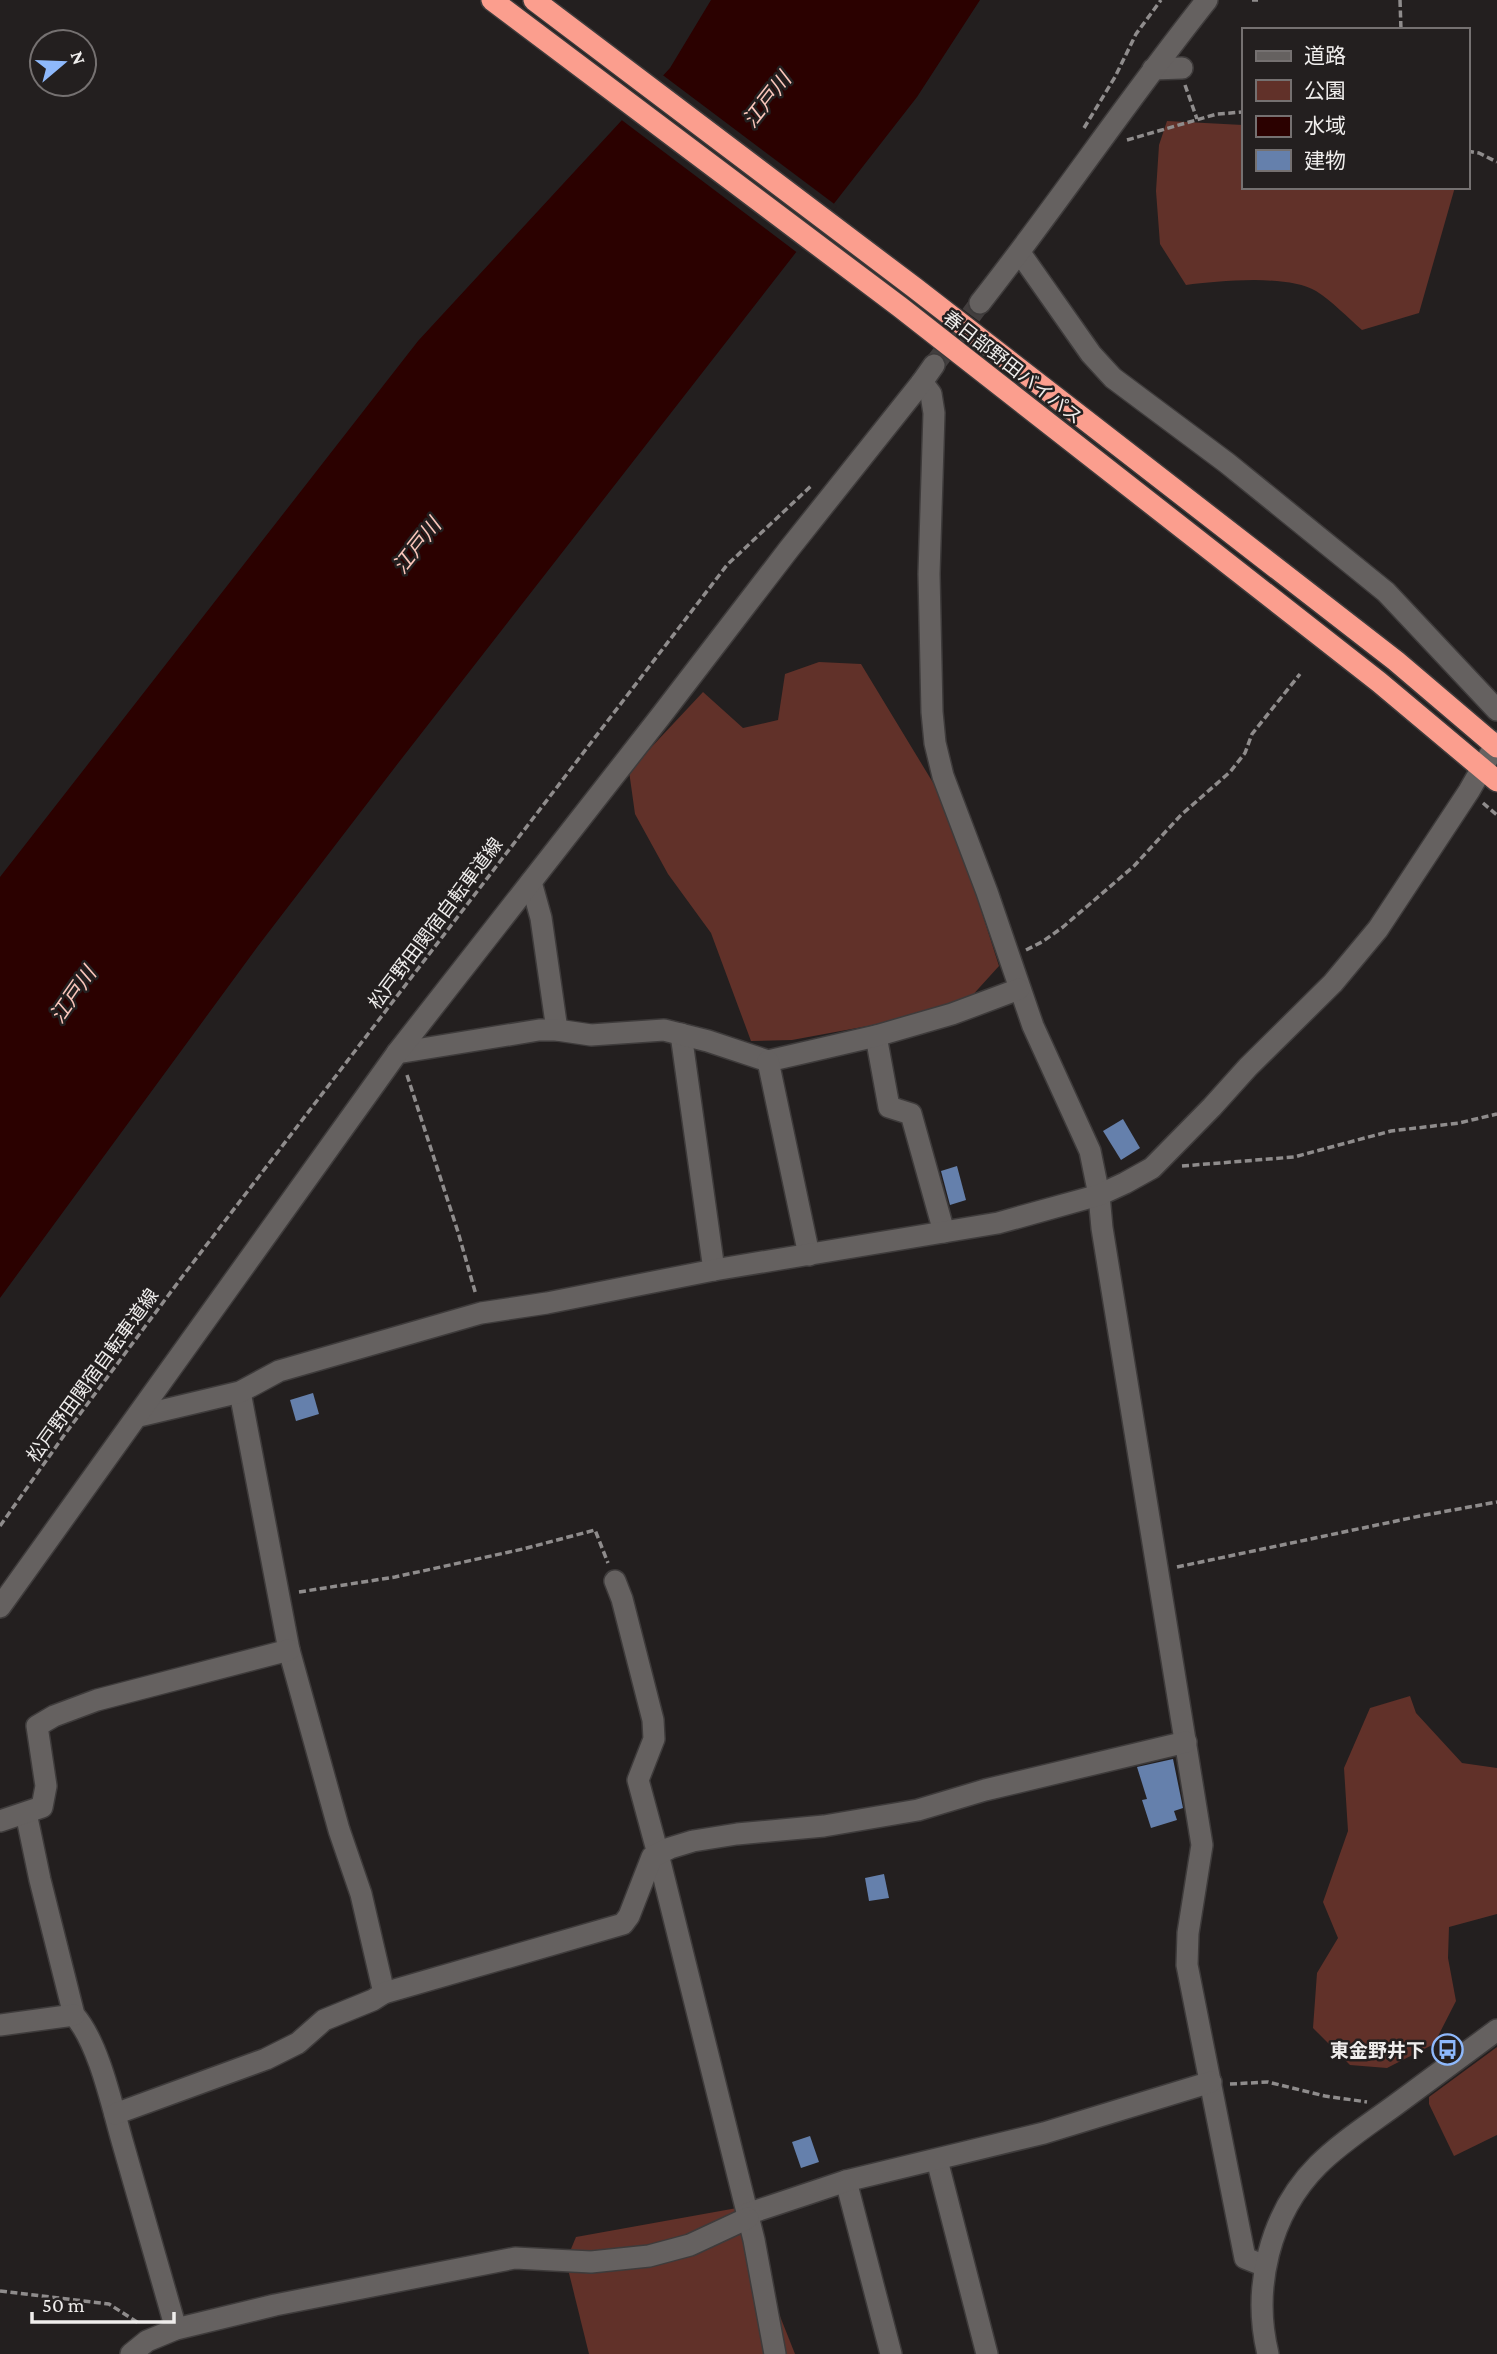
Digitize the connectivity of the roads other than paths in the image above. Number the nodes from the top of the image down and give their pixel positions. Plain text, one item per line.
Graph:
1 (492, 0) edge
2 (534, 0) edge
3 (1205, 2) edge
4 (1180, 68) road end
5 (1153, 69) junction
6 (1020, 253) junction
7 (980, 303) tunnel mouth
8 (1497, 710) edge
9 (1496, 745) edge
10 (1490, 775) edge
11 (531, 882) junction
12 (1019, 989) junction
13 (557, 1030) junction
14 (681, 1034) junction
15 (876, 1036) junction
16 (398, 1053) junction
17 (768, 1061) junction
18 (1099, 1195) junction
19 (944, 1232) junction
20 (809, 1255) junction
21 (714, 1270) junction
22 (240, 1392) junction
23 (139, 1416) junction
24 (615, 1581) road end
25 (0, 1607) edge
26 (289, 1650) junction
27 (1186, 1742) junction
28 (26, 1813) junction
29 (0, 1821) edge
30 (658, 1853) junction
31 (384, 1993) junction
32 (74, 2015) junction
33 (0, 2025) edge
34 (1497, 2030) edge
35 (1212, 2084) junction
36 (115, 2114) junction
37 (937, 2160) junction
38 (846, 2181) junction
39 (747, 2216) junction
40 (1265, 2266) junction
41 (170, 2331) junction
42 (131, 2354) edge
43 (775, 2354) edge
44 (891, 2354) edge
45 (987, 2354) edge
46 (1268, 2354) edge

1 - 10 highway, 春日部野田バイパス
2 - 9 highway, 春日部野田バイパス
3 - 5 street
4 - 5 street
5 - 6 street
6 - 7 street
6 - 8 street
9 - 10 street
10 - 18 street
11 - 12 street
11 - 13 street
11 - 16 street
12 - 15 street
12 - 18 street
13 - 14 street
13 - 16 street
14 - 17 street
14 - 21 street
15 - 17 street
15 - 19 street
16 - 23 street
17 - 20 street
18 - 19 street
18 - 27 street
19 - 20 street
20 - 21 street
21 - 22 street
22 - 23 street
22 - 26 street
23 - 25 street
24 - 30 street
26 - 28 street
26 - 31 street
27 - 30 street
27 - 35 street
28 - 29 street
28 - 32 street
30 - 31 street
30 - 39 street
31 - 36 street
32 - 33 street
32 - 36 street
34 - 40 street
35 - 37 street
35 - 40 street
36 - 41 street
37 - 38 street
37 - 45 street
38 - 39 street
38 - 44 street
39 - 41 street
39 - 43 street
40 - 46 street
41 - 42 street

